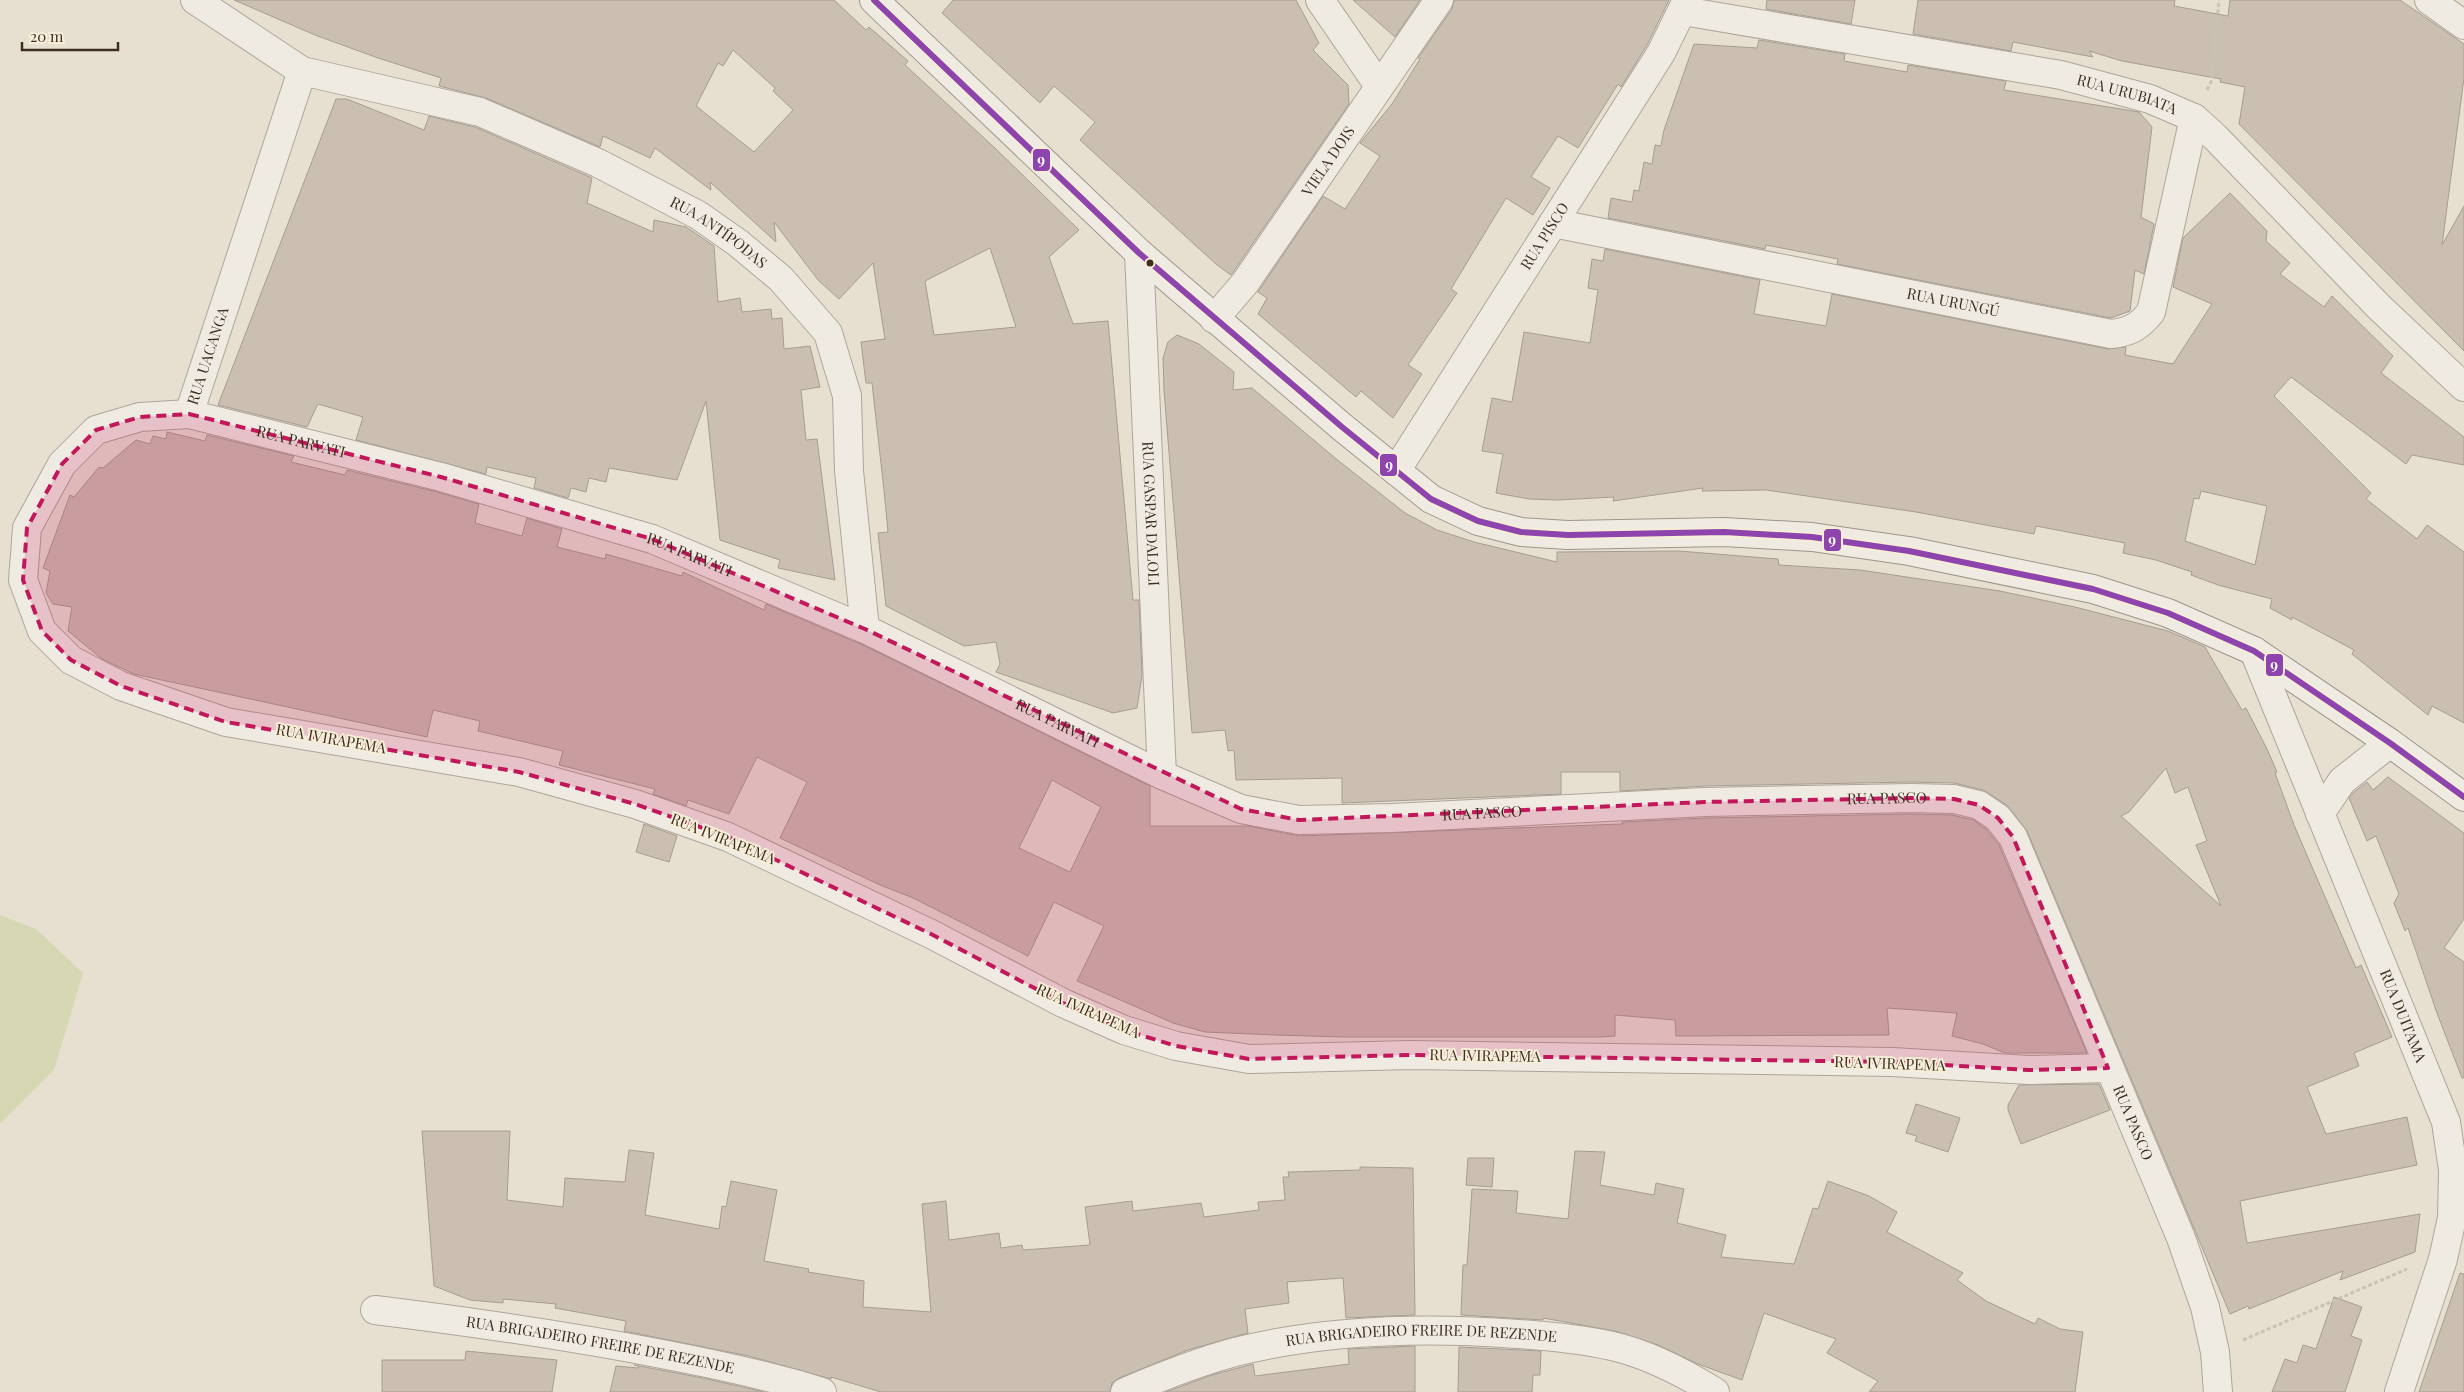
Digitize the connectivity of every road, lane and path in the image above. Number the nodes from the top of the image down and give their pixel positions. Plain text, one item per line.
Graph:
1 (195, 0) edge
2 (874, 0) edge
3 (1320, 0) edge
4 (1439, 0) edge
5 (2219, 0) edge
6 (2429, 0) edge
7 (1685, 6) edge
8 (2464, 25) edge
9 (302, 71) junction
10 (1379, 86) junction
11 (2194, 118) junction
12 (1553, 223) junction
13 (1140, 253) junction
14 (1214, 319) junction
15 (2464, 387) edge
16 (189, 414) junction
17 (1396, 471) junction
18 (865, 629) junction
19 (2254, 651) junction
20 (120, 686) joint
21 (2390, 743) junction
22 (1162, 775) junction
23 (2464, 797) edge
24 (2320, 814) junction
25 (2108, 1068) junction
26 (2443, 1259) junction
27 (375, 1310) dead end
28 (2215, 1352) junction
29 (822, 1392) edge
30 (1125, 1392) edge
31 (1716, 1392) edge
32 (2218, 1392) edge
33 (2400, 1392) edge

1 - 9 street
2 - 13 street
3 - 10 street
4 - 10 street, VIELA DOIS
5 - 11 path
6 - 8 street
7 - 11 street, RUA URUBIATA
7 - 12 street, RUA PISCO
9 - 16 street, RUA UACANGA
9 - 18 street, RUA ANTÍPODAS
10 - 14 street, VIELA DOIS
11 - 12 street, RUA URUNGÚ
11 - 15 street, RUA URUBIATA
12 - 17 street, RUA PISCO
13 - 14 street
13 - 22 street, RUA GASPAR DALOLI
14 - 17 street
16 - 18 street, RUA PARVATI
16 - 20 street, RUA UACANGA
17 - 19 street
18 - 22 street, RUA PARVATI
19 - 21 street
19 - 24 street, RUA DUITAMA
20 - 25 street, RUA IVIRAPEMA
21 - 23 street
21 - 24 street
22 - 25 street, RUA PASCO
24 - 26 street, RUA DUITAMA
25 - 28 street, RUA PASCO
26 - 28 path
26 - 33 street, RUA DUITAMA
27 - 29 street, RUA BRIGADEIRO FREIRE DE REZENDE
28 - 32 street, RUA PASCO
30 - 31 street, RUA BRIGADEIRO FREIRE DE REZENDE

